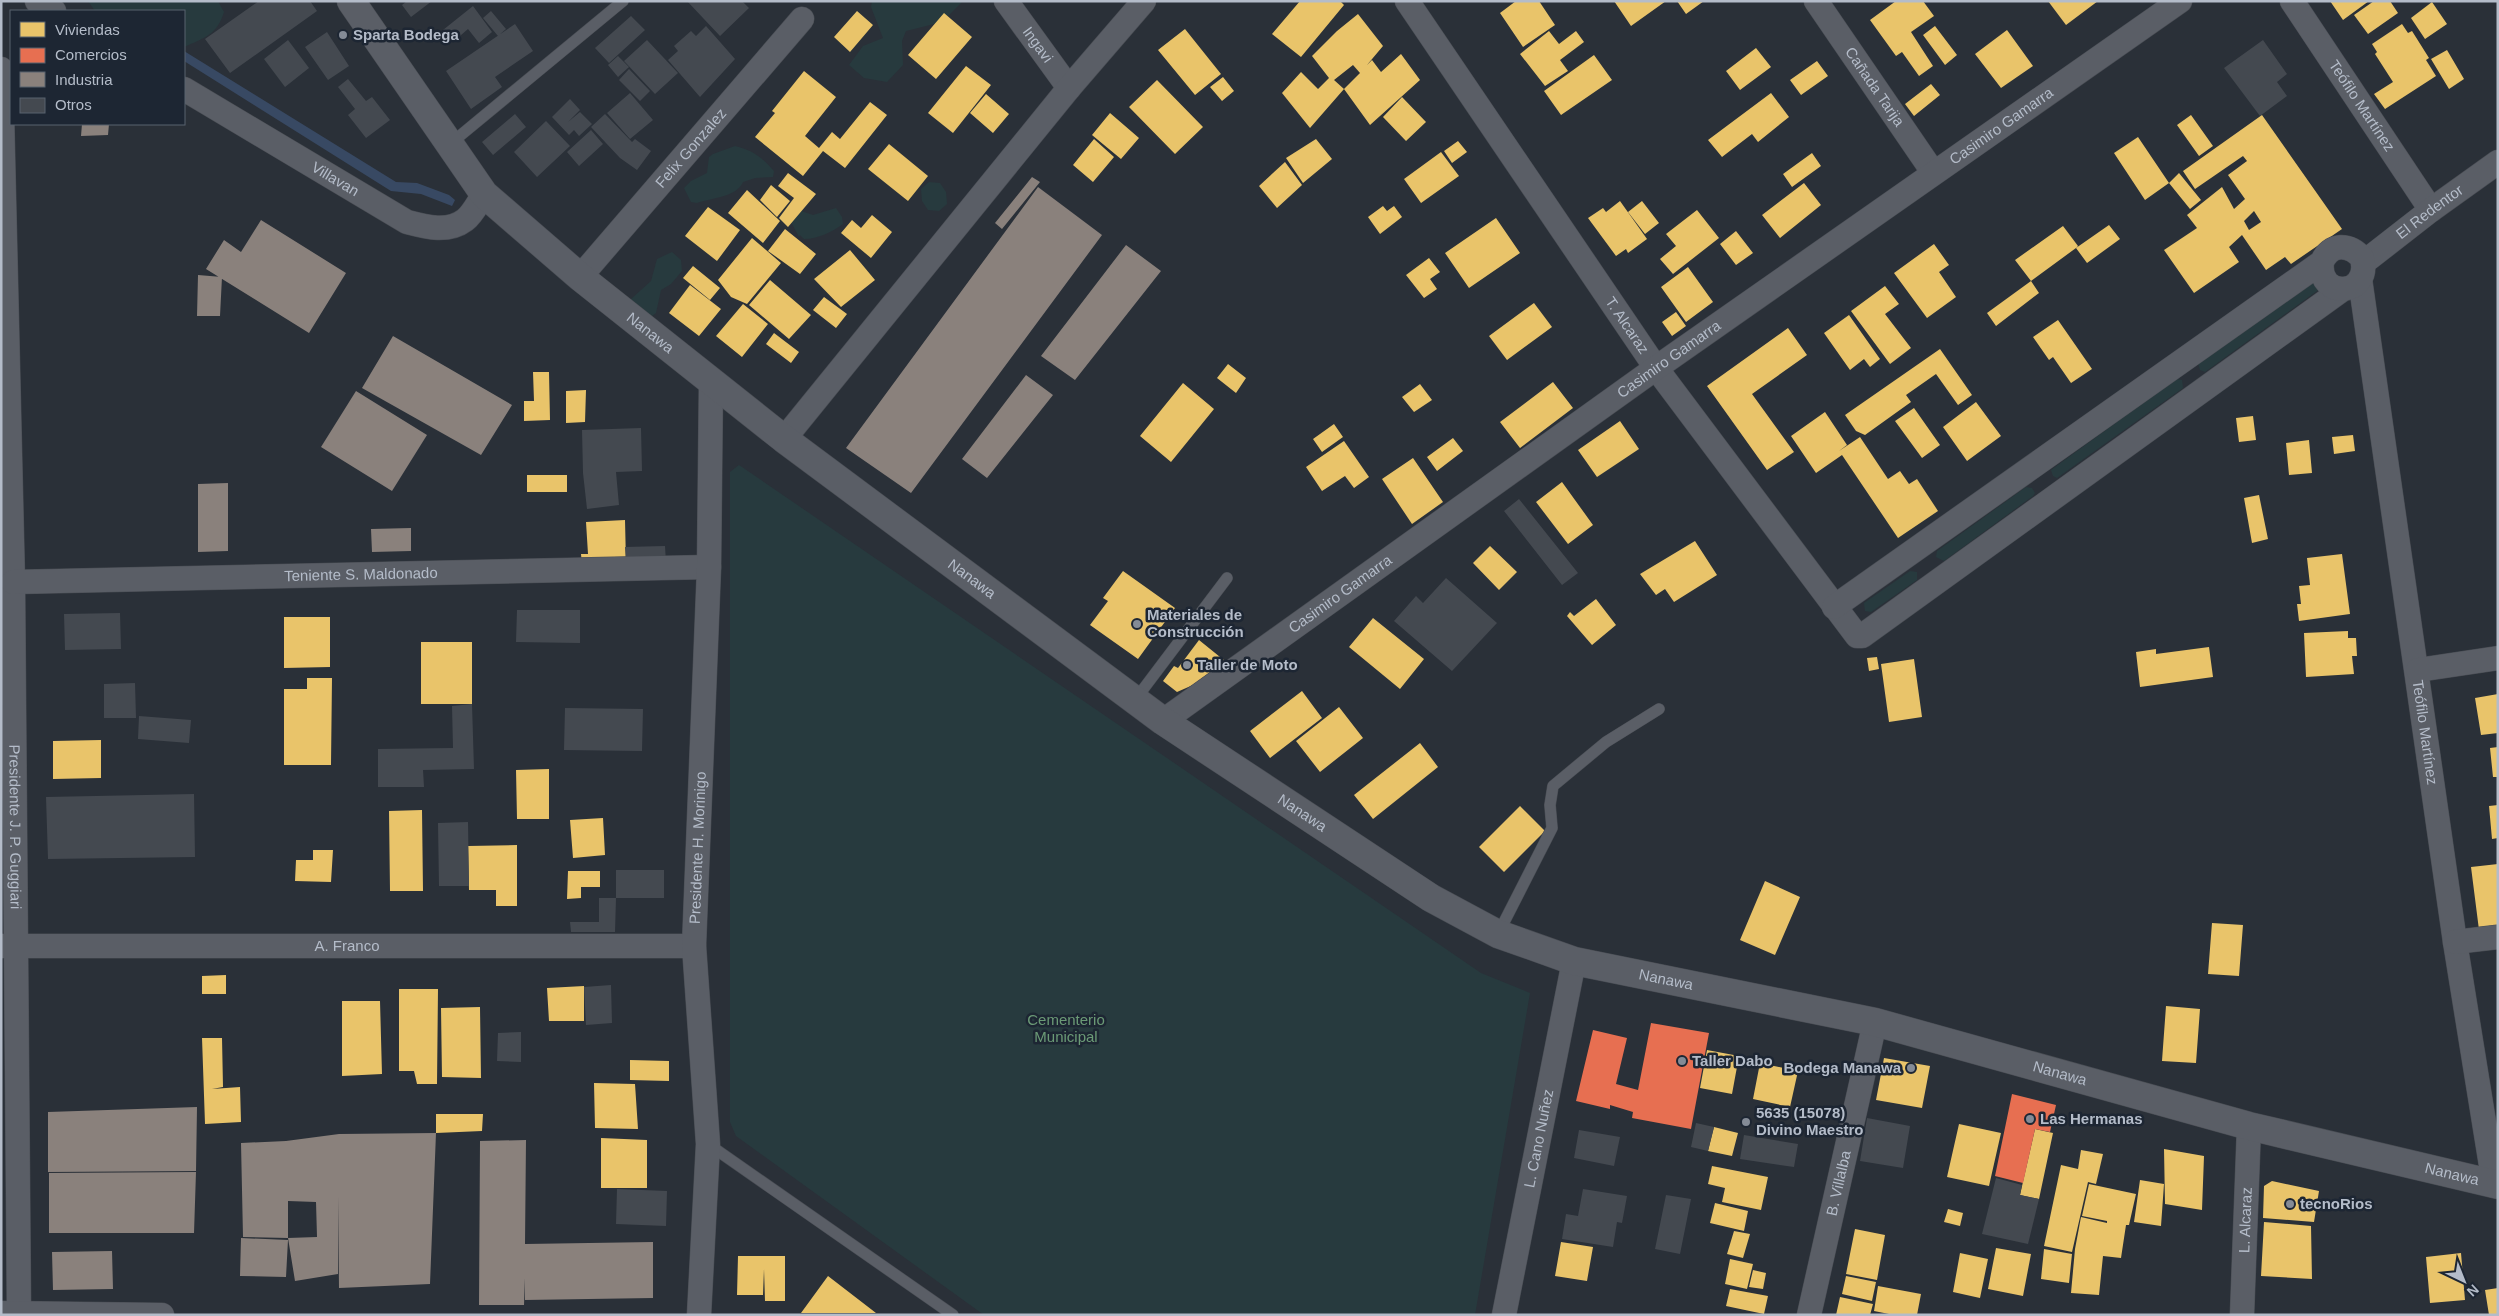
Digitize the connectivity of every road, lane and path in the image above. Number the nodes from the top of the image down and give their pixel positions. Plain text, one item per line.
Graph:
1 (37, 1) edge
2 (351, 1) edge
3 (623, 1) edge
4 (1006, 1) edge
5 (1144, 1) edge
6 (1407, 1) edge
7 (1816, 1) edge
8 (2180, 1) edge
9 (2292, 1) edge
10 (52, 10) edge
11 (802, 19) dead end
12 (1, 69) edge
13 (1069, 88) junction
14 (185, 90) edge
15 (450, 144) junction
16 (2498, 162) edge
17 (1933, 172) junction
18 (484, 194) junction
19 (2431, 210) junction
20 (3, 228) edge
21 (2322, 262) junction
22 (580, 277) junction
23 (2356, 277) junction
24 (1656, 368) junction
25 (711, 382) junction
26 (784, 439) junction
27 (2031, 467) junction
28 (2052, 498) junction
29 (1914, 549) junction
30 (708, 567) junction
31 (1227, 578) dead end
32 (13, 582) junction
33 (1936, 582) junction
34 (1834, 607) junction
35 (1862, 636) joint
36 (2498, 658) edge
37 (2418, 670) junction
38 (1135, 700) junction
39 (1660, 709) dead end
40 (1164, 721) junction
41 (1498, 934) junction
42 (2498, 937) edge
43 (2455, 942) junction
44 (9, 946) edge
45 (694, 946) junction
46 (1574, 962) junction
47 (1874, 1022) junction
48 (2250, 1126) junction
49 (708, 1144) junction
50 (2496, 1184) edge
51 (13, 1313) edge
52 (2239, 1314) edge
53 (162, 1315) edge
54 (700, 1315) edge
55 (952, 1315) edge
56 (1504, 1315) edge
57 (1809, 1315) edge

1 - 10 street
2 - 15 street, Nanawa
3 - 15 lane
4 - 13 street, Ingavi
5 - 13 street
6 - 24 street, T. Alcaraz
7 - 17 street, Cañada Tarija
8 - 17 street, Casimiro Gamarra
9 - 19 street, Teófilo Martínez
11 - 22 street, Felix Gonzalez
12 - 20 street, Presidente J. P. Guggiari
13 - 26 street
14 - 18 street, Villavan
15 - 18 street, Nanawa
16 - 19 street, El Redentor
17 - 24 street, Casimiro Gamarra
18 - 22 street, Nanawa
19 - 23 street, El Redentor
20 - 32 street, Presidente J. P. Guggiari
21 - 23 street
21 - 23 street
21 - 27 street
22 - 25 street, Nanawa
23 - 28 street, El Redentor
23 - 37 street, Teófilo Martínez
24 - 34 street, T. Alcaraz
24 - 40 street, Casimiro Gamarra
25 - 26 street, Nanawa
25 - 30 street, Presidente H. Morinigo
26 - 38 street, Nanawa
27 - 28 street
27 - 29 street
28 - 33 street, El Redentor
29 - 33 street
29 - 34 street
30 - 32 street, Teniente S. Maldonado
30 - 45 street, Presidente H. Morinigo
31 - 38 lane
32 - 44 street, Presidente J. P. Guggiari
33 - 35 street, El Redentor
34 - 35 street, T. Alcaraz
36 - 37 street
37 - 43 street, Teófilo Martínez
38 - 40 street, Nanawa
39 - 41 lane
40 - 41 street, Nanawa
41 - 46 street, Nanawa
42 - 43 street
43 - 50 street, Teófilo Martínez
44 - 45 street, A. Franco
44 - 51 street, Presidente J. P. Guggiari
45 - 49 street, Presidente H. Morinigo
46 - 47 street, Nanawa
46 - 56 street, L. Cano Nuñez
47 - 48 street, Nanawa
47 - 57 street, B. Villalba
48 - 50 street, Nanawa
48 - 52 street, L. Alcaraz
49 - 54 street, Presidente H. Morinigo
49 - 55 lane
51 - 53 street

